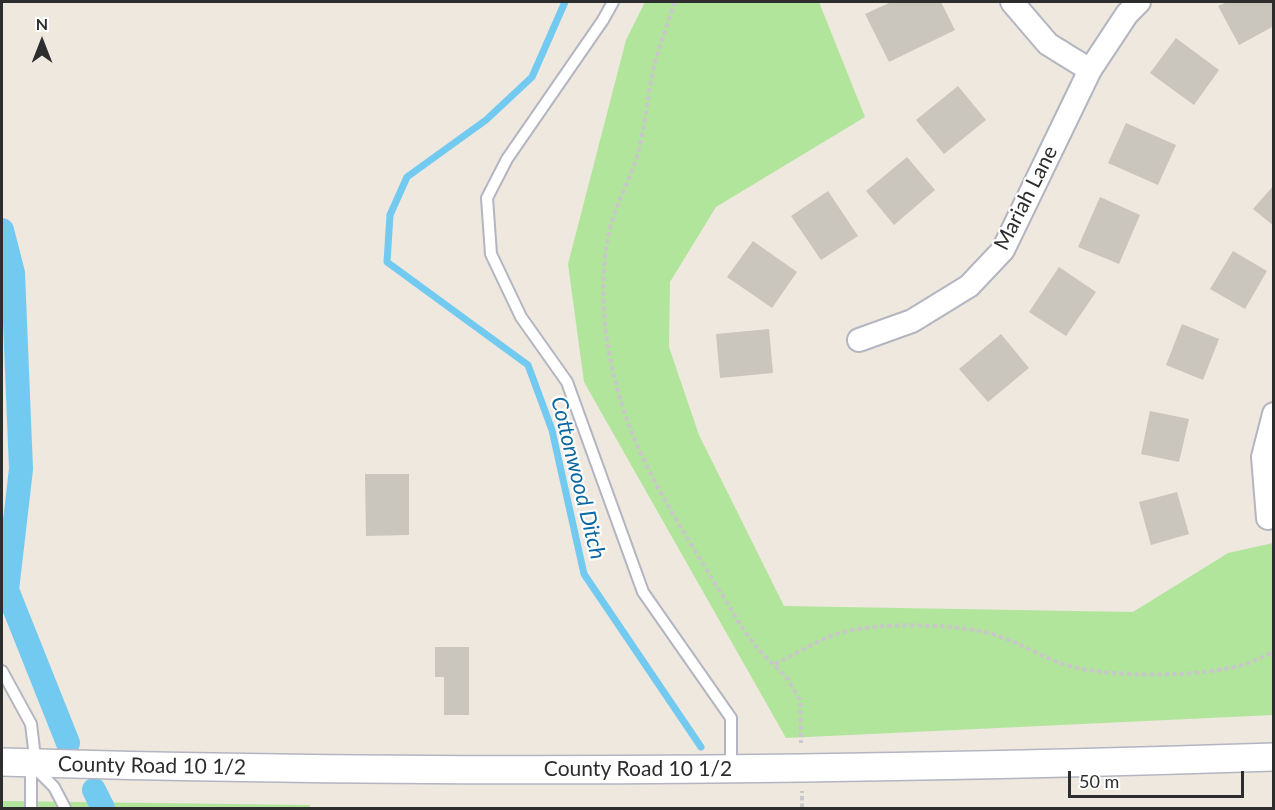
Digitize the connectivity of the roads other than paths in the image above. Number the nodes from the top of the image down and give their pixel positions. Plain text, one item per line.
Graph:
1 (613, 2) edge
2 (1012, 2) edge
3 (1139, 2) edge
4 (1090, 70) junction
5 (859, 340) dead end
6 (1274, 414) edge
7 (1268, 518) dead end
8 (2, 671) edge
9 (1274, 758) edge
10 (2, 762) edge
11 (31, 763) junction
12 (731, 769) junction
13 (31, 808) edge
14 (64, 808) edge

1 - 12 lane
2 - 4 street
3 - 4 street, Mariah Lane
4 - 5 street, Mariah Lane
6 - 7 street
8 - 11 lane
9 - 12 street, County Road 10 1/2
10 - 11 street, County Road 10 1/2
11 - 12 street, County Road 10 1/2
11 - 13 lane
11 - 14 lane

